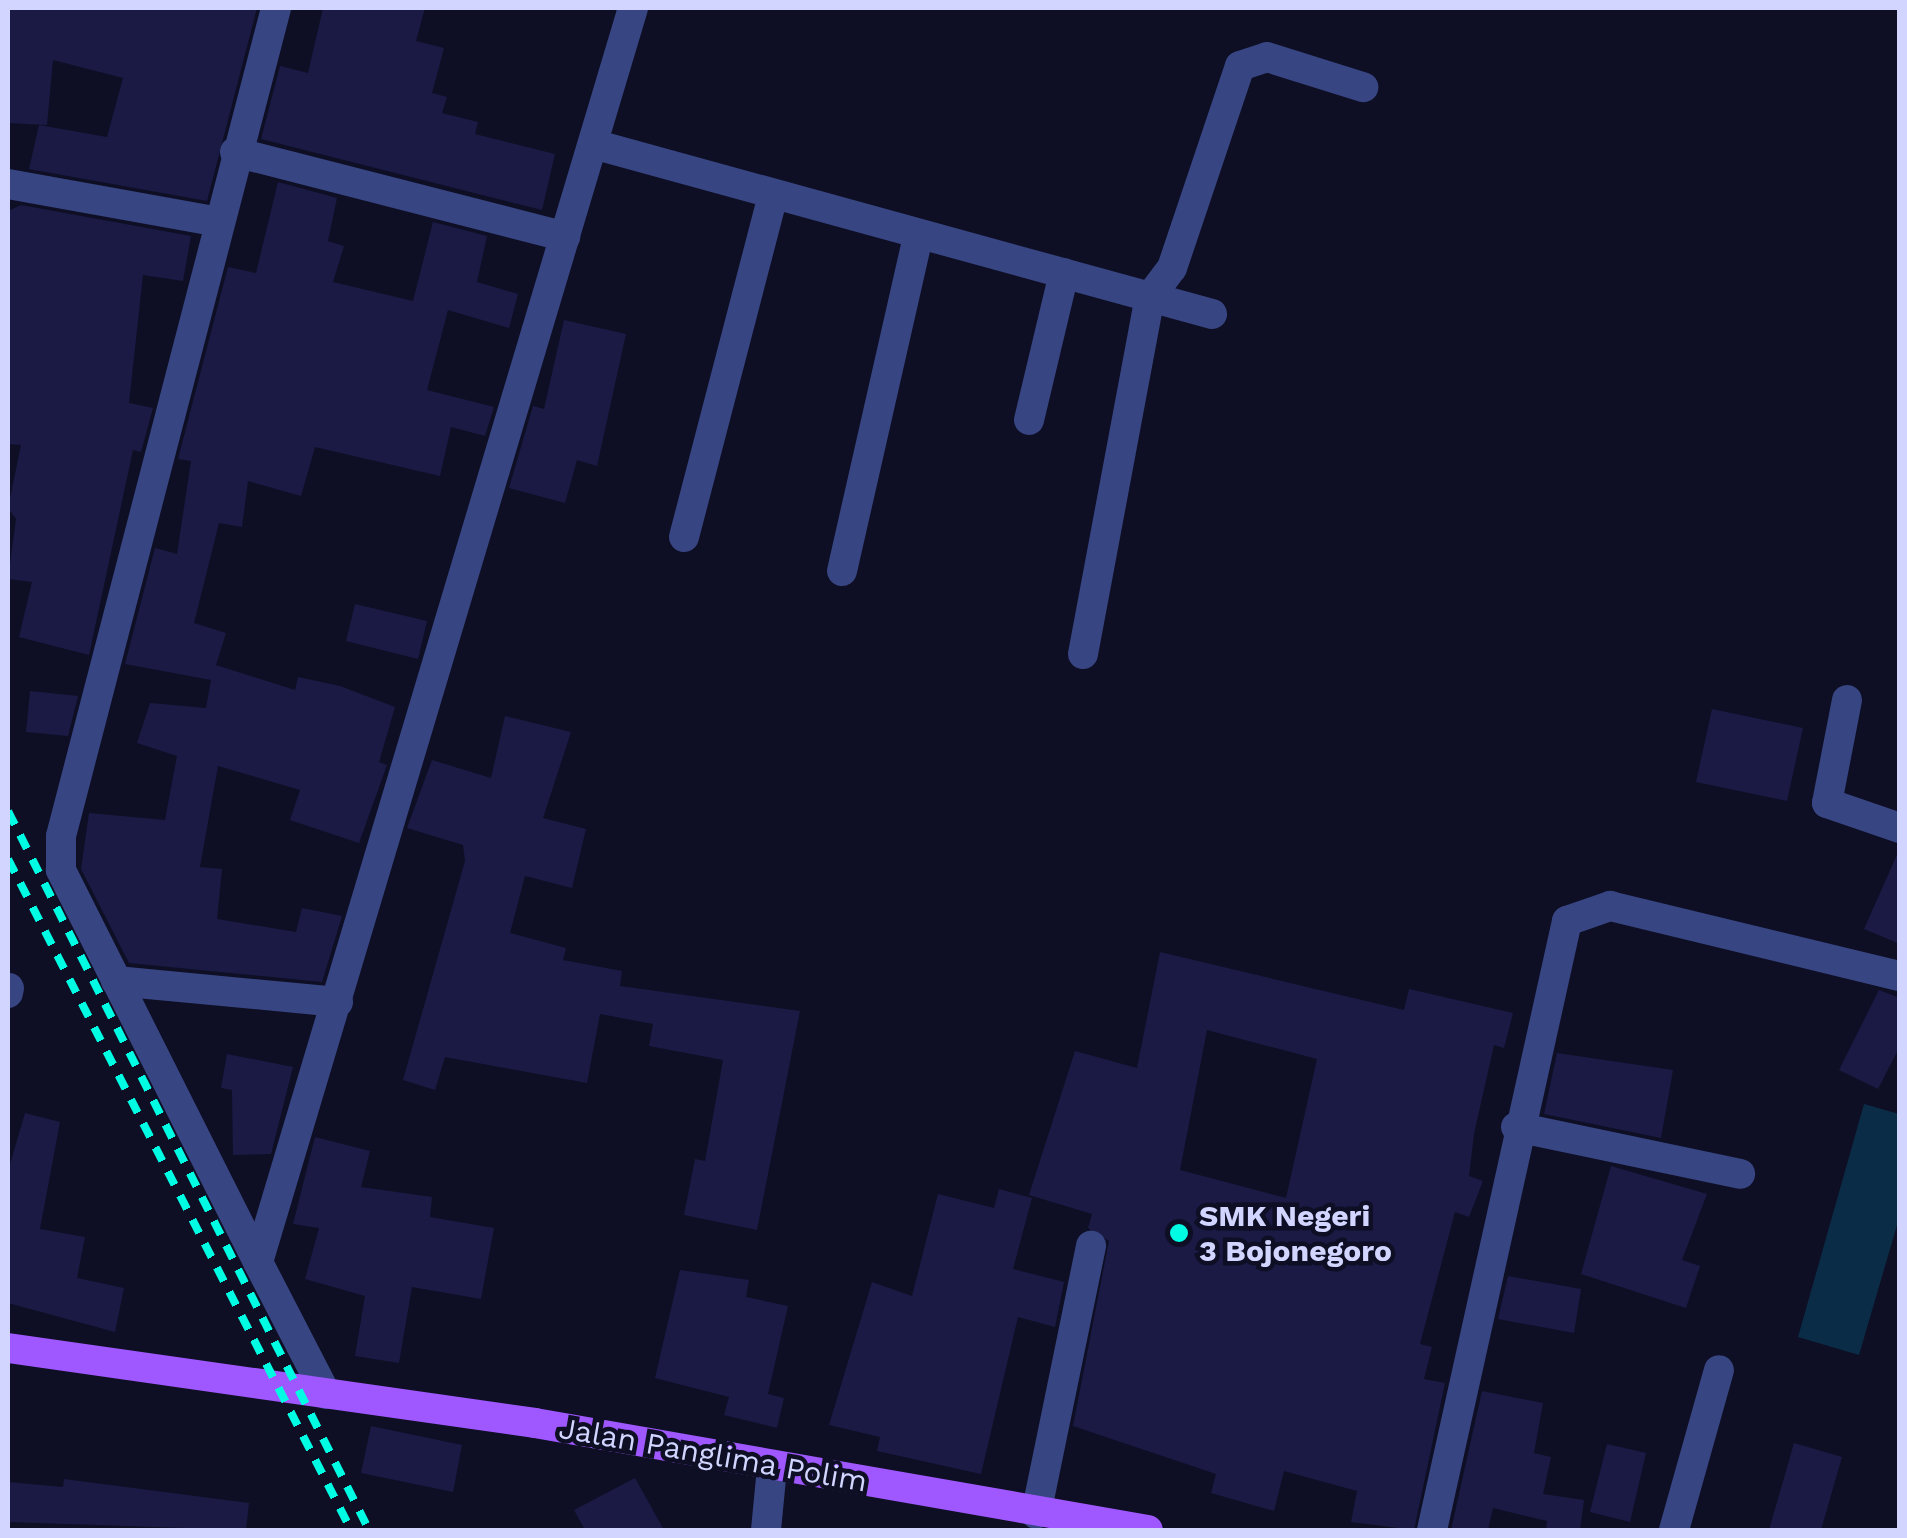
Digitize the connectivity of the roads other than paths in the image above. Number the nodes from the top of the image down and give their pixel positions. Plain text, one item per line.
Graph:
1 (276, 8) edge
2 (633, 8) edge
3 (1363, 86) dead end
4 (593, 144) junction
5 (235, 152) junction
6 (8, 184) edge
7 (772, 198) junction
8 (214, 221) junction
9 (565, 236) junction
10 (918, 237) junction
11 (1064, 273) junction
12 (1150, 297) junction
13 (1212, 314) dead end
14 (1028, 420) dead end
15 (684, 538) dead end
16 (842, 570) dead end
17 (1083, 654) dead end
18 (1847, 700) dead end
19 (1900, 828) edge
20 (1900, 976) edge
21 (116, 981) junction
22 (338, 1002) junction
23 (1516, 1127) junction
24 (1740, 1174) dead end
25 (1091, 1246) dead end
26 (258, 1262) junction
27 (8, 1348) edge
28 (1719, 1370) dead end
29 (326, 1394) junction
30 (772, 1468) junction
31 (1036, 1514) junction
32 (766, 1530) edge
33 (1148, 1530) edge
34 (1432, 1530) edge
35 (1674, 1530) edge

1 - 5 street
2 - 4 street
3 - 12 street
4 - 7 street
4 - 9 street
5 - 8 street
5 - 9 street
6 - 8 street
7 - 10 street
7 - 15 street
8 - 21 street
9 - 22 street
10 - 11 street
10 - 16 street
11 - 12 street
11 - 14 street
12 - 13 street
12 - 17 street
18 - 19 street
20 - 23 street
21 - 22 street
21 - 26 street
22 - 26 street
23 - 24 street
23 - 34 street
25 - 31 street
26 - 29 street
27 - 29 main road, Jalan Panglima Polim
28 - 35 street
29 - 30 main road, Jalan Panglima Polim
30 - 31 main road, Jalan Panglima Polim
30 - 32 street
31 - 33 main road, Jalan Panglima Polim

